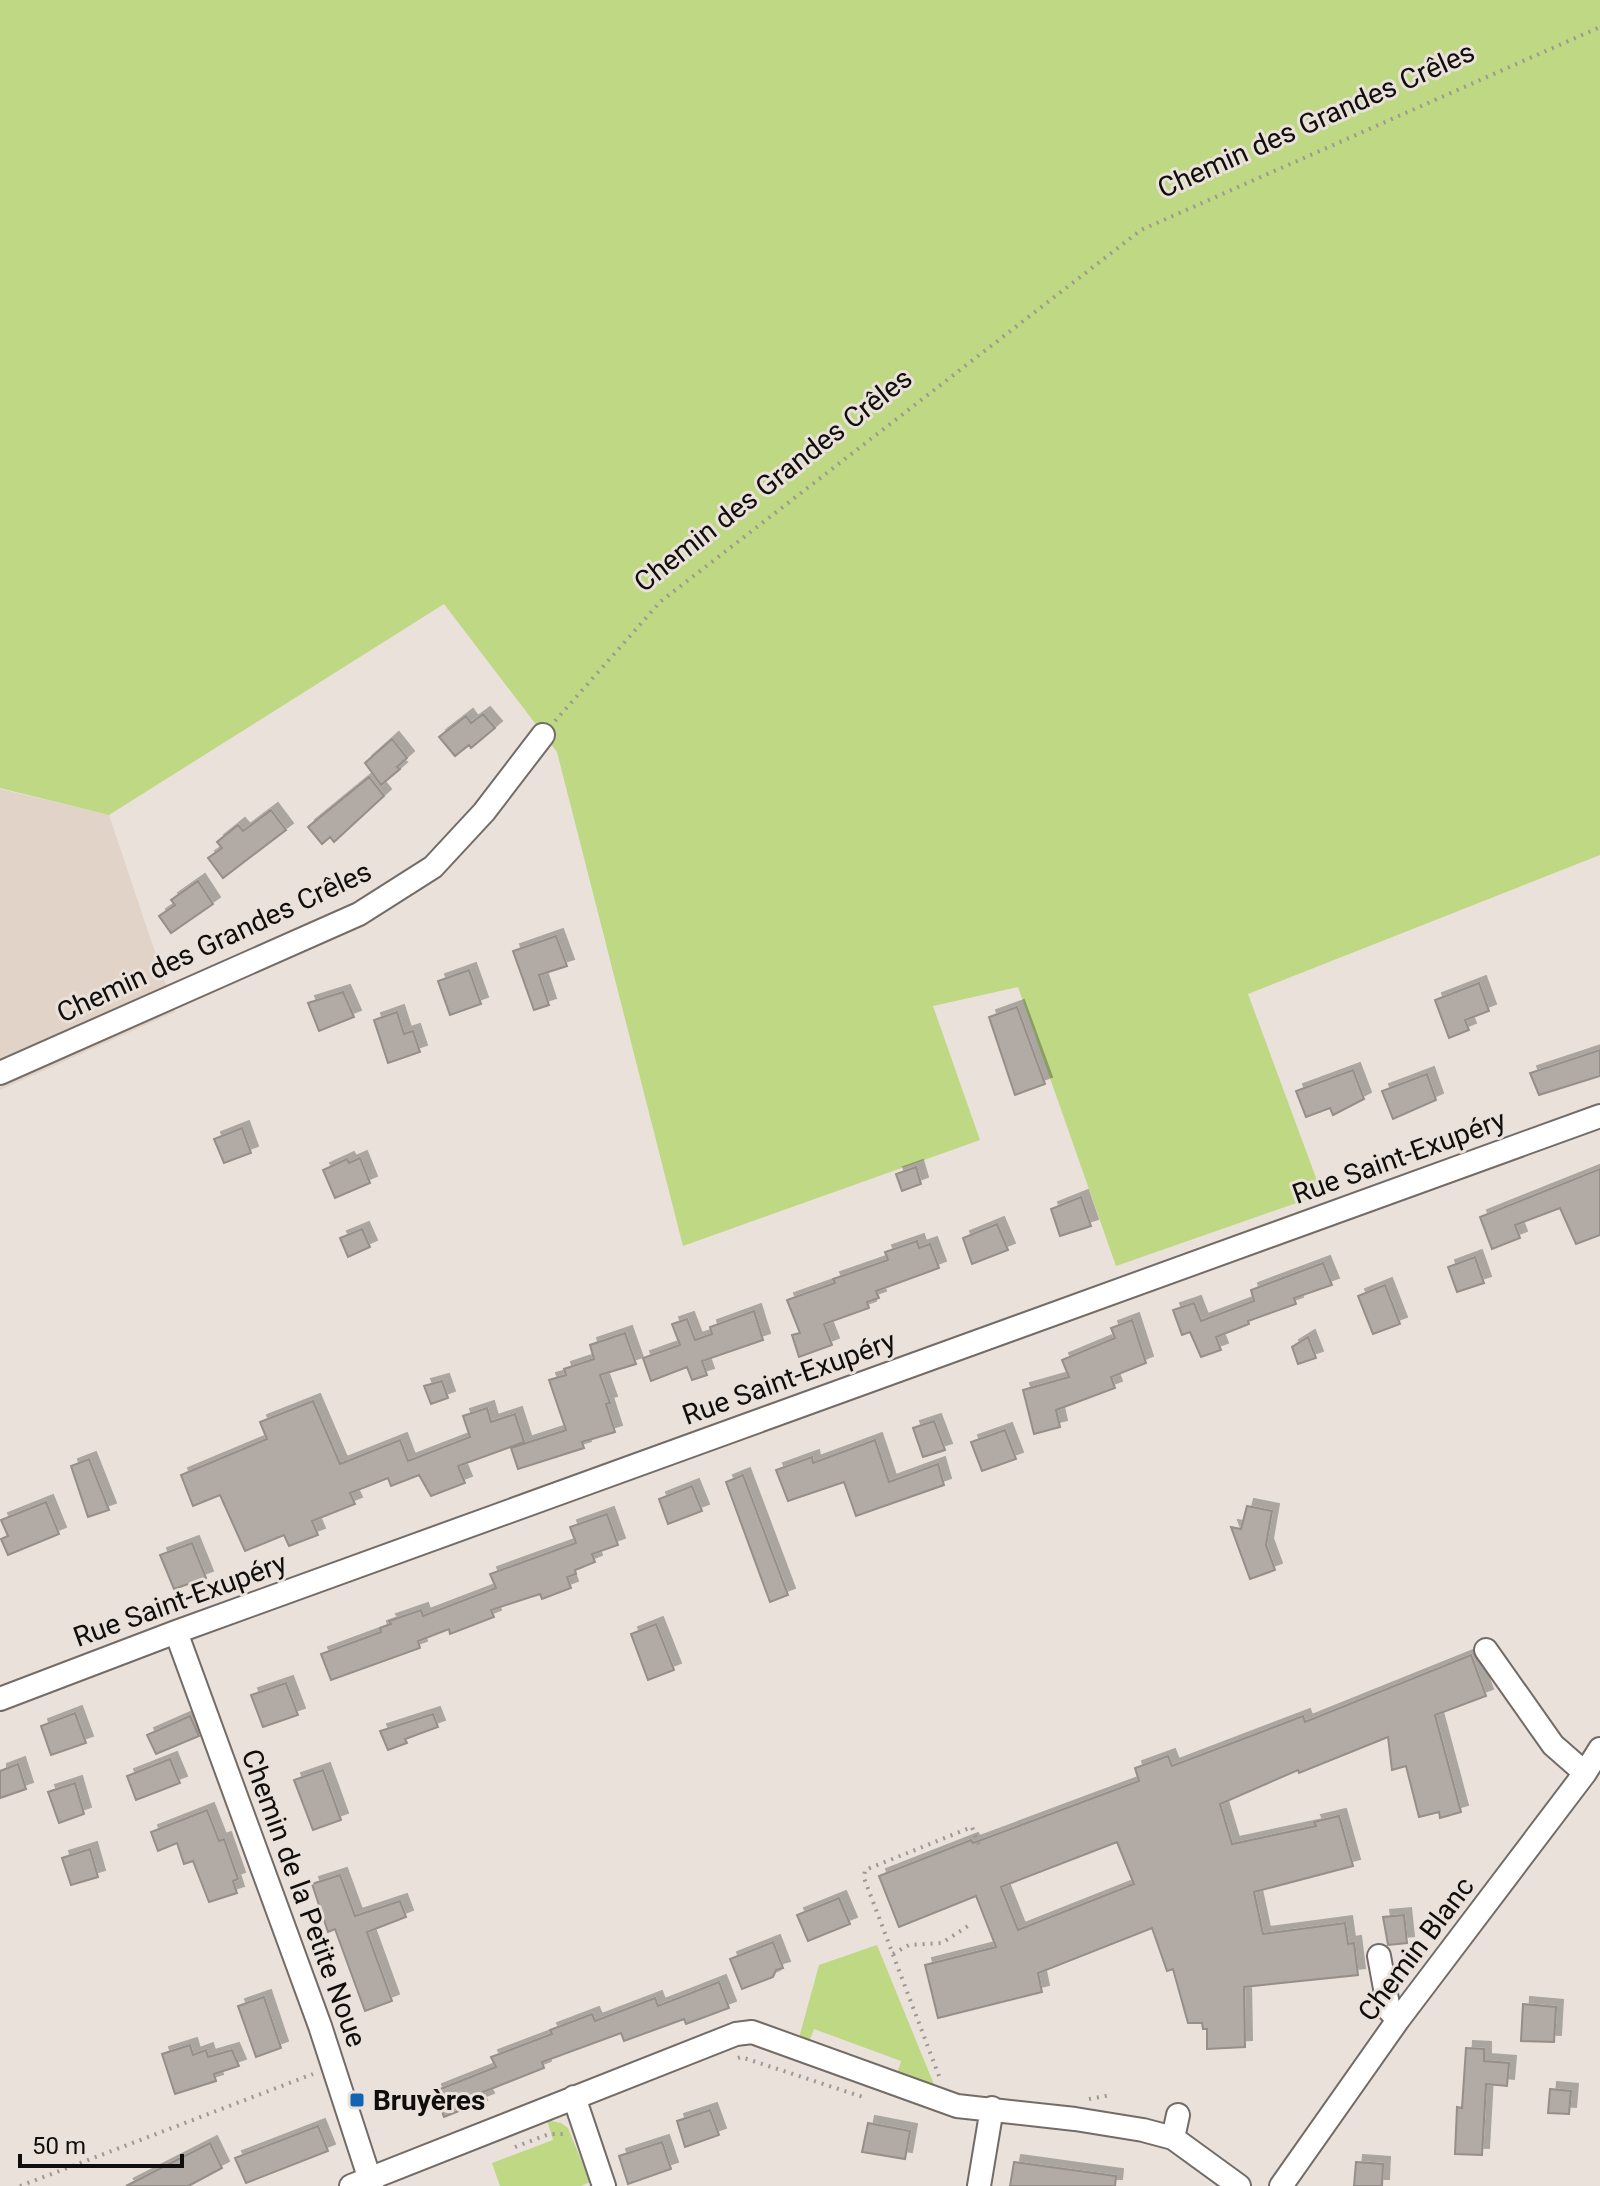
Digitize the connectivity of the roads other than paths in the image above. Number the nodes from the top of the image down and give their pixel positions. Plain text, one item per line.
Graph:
1 (543, 735) road end
2 (0, 1073) edge
3 (1600, 1116) edge
4 (176, 1632) junction
5 (1486, 1650) dead end
6 (0, 1699) edge
7 (1600, 1749) edge
8 (1585, 1773) junction
9 (1379, 1956) dead end
10 (1398, 2020) junction
11 (574, 2097) junction
12 (992, 2108) junction
13 (1178, 2115) dead end
14 (1173, 2138) junction
15 (364, 2183) edge
16 (604, 2186) edge
17 (979, 2186) edge
18 (1239, 2186) edge
19 (1281, 2186) edge

1 - 2 street, Chemin des Grandes Crêles
3 - 4 street, Rue Saint-Exupéry
4 - 6 street, Rue Saint-Exupéry
4 - 15 street, Chemin de la Petite Noue
5 - 8 street
7 - 8 street, Chemin Blanc
8 - 10 street, Chemin Blanc
9 - 10 street
10 - 19 street, Chemin Blanc
11 - 12 street
11 - 15 street
11 - 16 street
12 - 14 street
12 - 17 street
13 - 14 street
14 - 18 street

